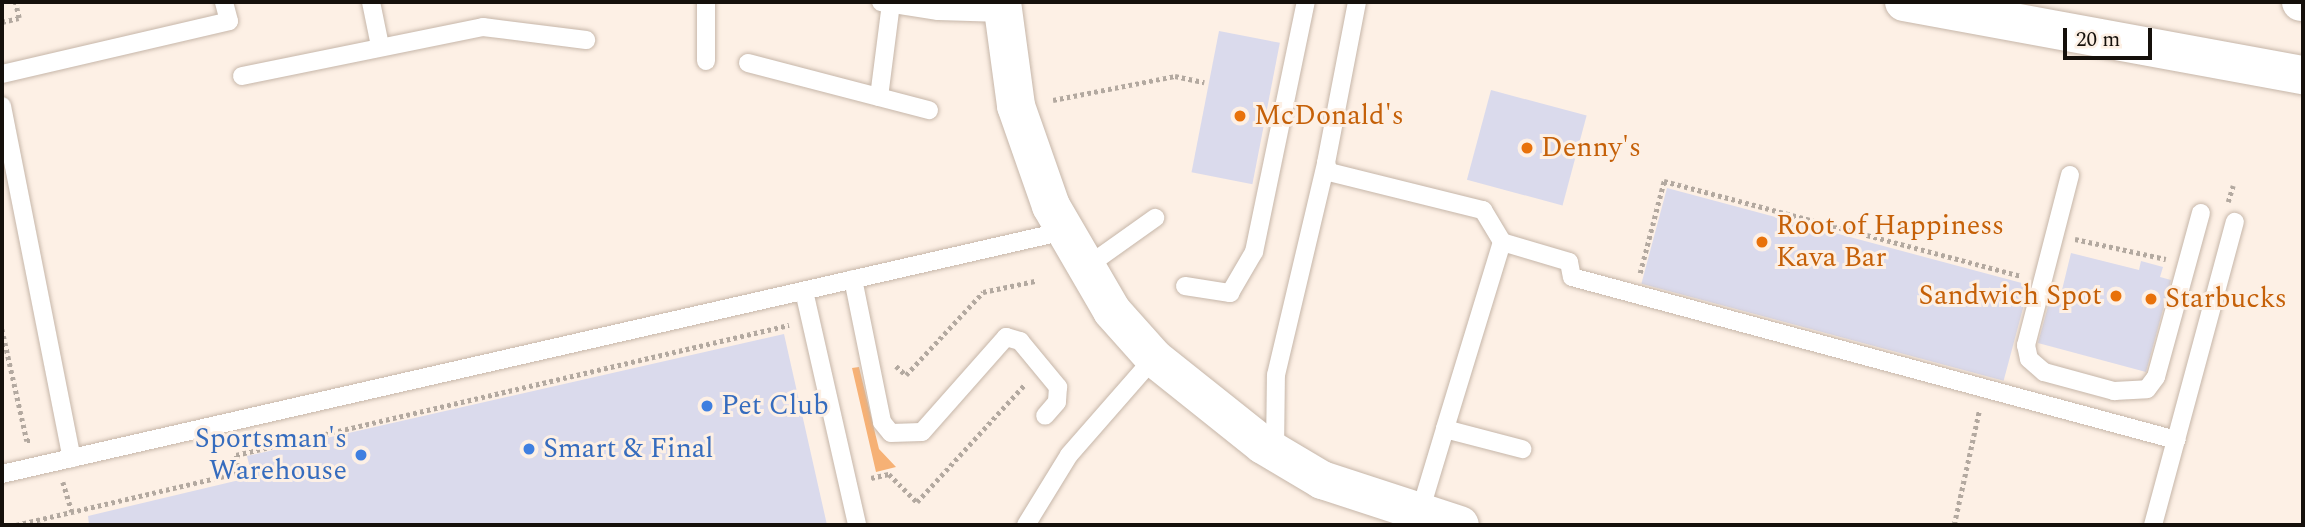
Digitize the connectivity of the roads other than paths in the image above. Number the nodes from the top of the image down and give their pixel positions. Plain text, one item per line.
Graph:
1 (224, 2) edge
2 (372, 2) edge
3 (706, 2) edge
4 (1307, 2) edge
5 (1357, 2) edge
6 (1904, 2) edge
7 (886, 3) edge
8 (938, 6) edge
9 (1003, 8) edge
10 (586, 40) dead end
11 (380, 46) junction
12 (706, 61) dead end
13 (748, 64) dead end
14 (2, 74) edge
15 (2303, 75) edge
16 (242, 76) dead end
17 (879, 97) junction
18 (2, 106) edge
19 (929, 110) dead end
20 (1326, 163) junction
21 (2070, 175) dead end
22 (2201, 213) dead end
23 (2230, 215) road end
24 (1155, 218) dead end
25 (1065, 231) junction
26 (1502, 242) junction
27 (1086, 267) junction
28 (853, 279) junction
29 (1185, 286) dead end
30 (804, 291) junction
31 (1154, 358) junction
32 (1045, 416) dead end
33 (1446, 429) junction
34 (2176, 440) junction
35 (1521, 449) dead end
36 (1275, 452) junction
37 (72, 458) junction
38 (2, 474) edge
39 (1439, 521) edge
40 (857, 525) edge
41 (1026, 525) edge
42 (2152, 525) edge

1 - 14 lane
2 - 11 lane
3 - 12 lane
4 - 29 lane
5 - 20 lane
6 - 15 street
7 - 8 lane
7 - 17 lane
8 - 9 lane
9 - 25 street
10 - 11 lane
11 - 16 lane
13 - 17 lane
17 - 19 lane
18 - 37 lane
20 - 26 lane
20 - 36 lane
21 - 22 lane
23 - 34 lane
24 - 27 lane
25 - 27 street
25 - 28 lane
26 - 33 lane
26 - 34 lane
27 - 31 street
28 - 30 lane
28 - 32 lane
30 - 37 lane
30 - 40 lane
31 - 36 street
31 - 41 lane
33 - 35 lane
33 - 39 lane
34 - 42 lane
36 - 39 street
37 - 38 lane

